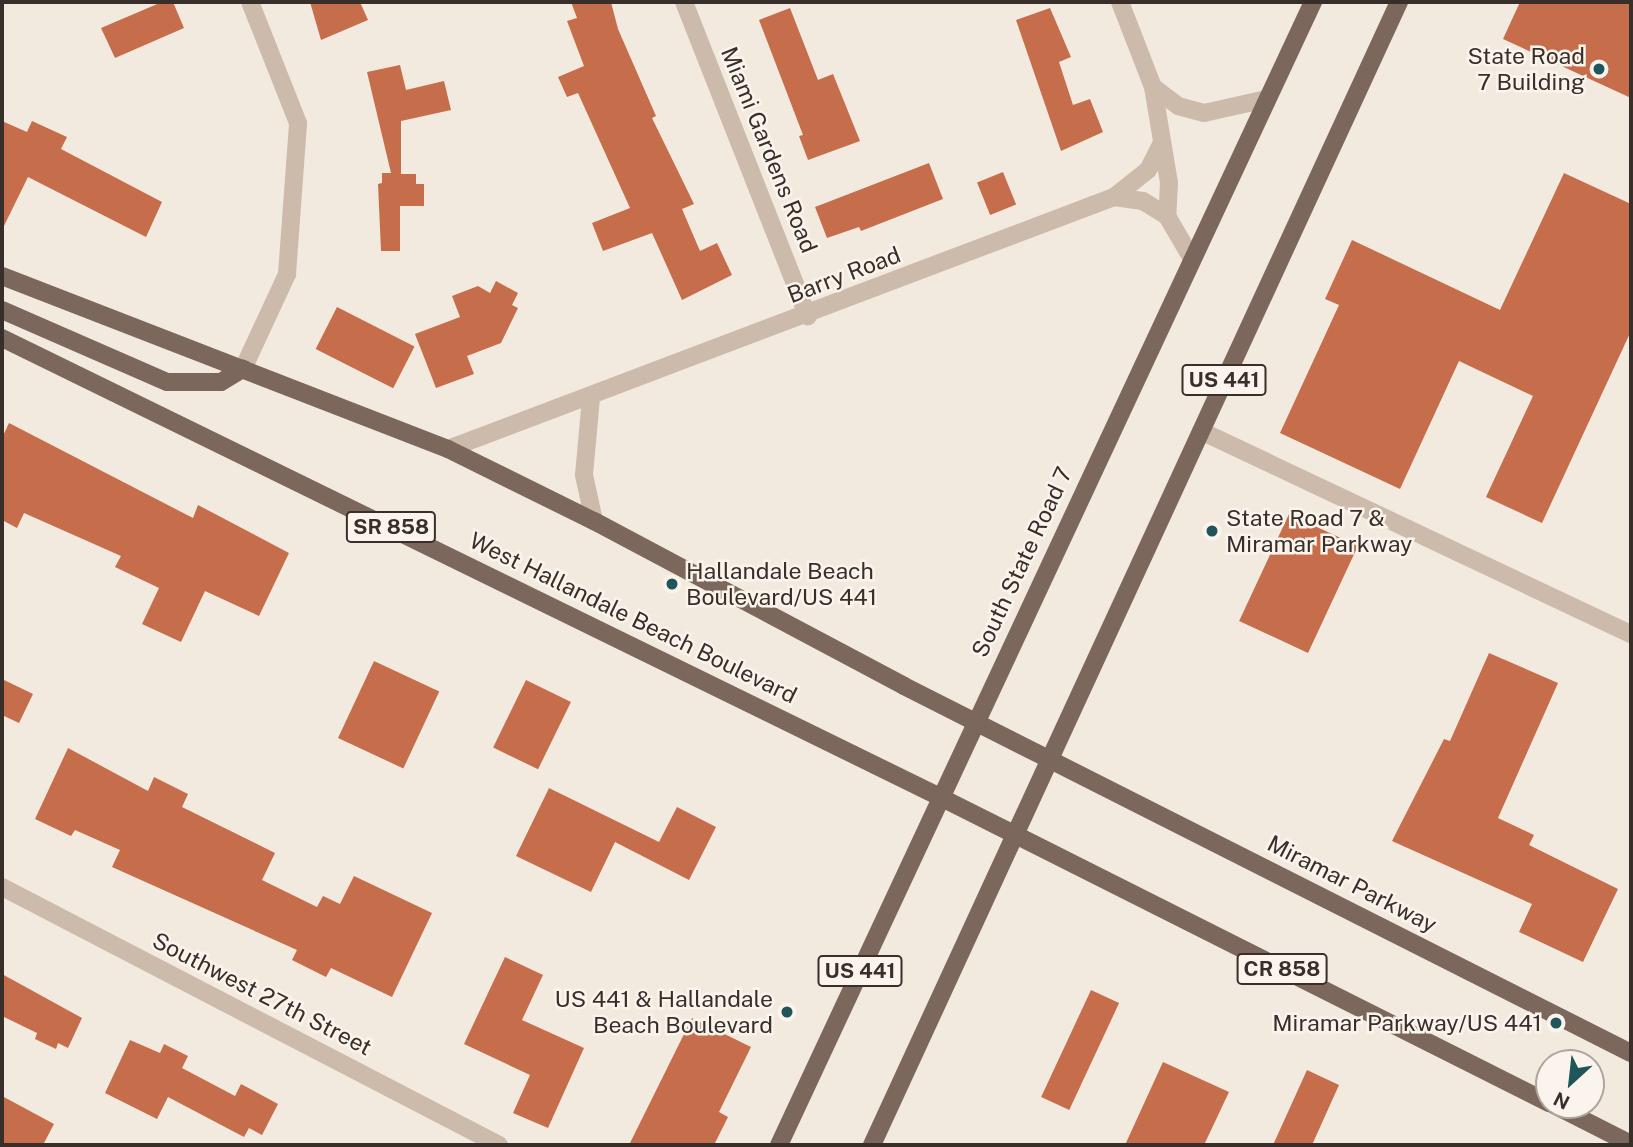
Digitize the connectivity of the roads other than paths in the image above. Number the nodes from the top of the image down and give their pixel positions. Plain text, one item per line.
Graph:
1 (250, 2) edge
2 (684, 2) edge
3 (1120, 2) edge
4 (1313, 2) edge
5 (1399, 2) edge
6 (1153, 87) junction
7 (1266, 99) junction
8 (1162, 142) junction
9 (1114, 197) junction
10 (1167, 216) junction
11 (1191, 257) junction
12 (2, 276) edge
13 (2, 310) edge
14 (808, 316) junction
15 (2, 338) edge
16 (243, 369) junction
17 (591, 398) junction
18 (1201, 431) junction
19 (448, 449) junction
20 (594, 521) junction
21 (1631, 634) edge
22 (974, 721) junction
23 (1050, 759) junction
24 (940, 797) junction
25 (1015, 835) junction
26 (2, 887) edge
27 (1631, 1053) edge
28 (1535, 1095) edge
29 (1582, 1119) edge
30 (1631, 1144) edge
31 (499, 1145) edge
32 (779, 1145) edge
33 (872, 1145) edge

1 - 16 street
2 - 14 street, Miami Gardens Road
3 - 6 street
4 - 7 main road, South State Road 7 / US 441
5 - 18 main road, US 441
6 - 7 street
6 - 8 street
7 - 11 main road, South State Road 7 / US 441
8 - 9 street, Barry Road
8 - 10 street
9 - 10 street
9 - 14 street, Barry Road
10 - 11 street
11 - 22 main road, South State Road 7 / US 441
12 - 16 main road
13 - 16 main road
14 - 17 street, Barry Road
15 - 24 main road, West Hallandale Beach Boulevard / SR 858
16 - 19 main road
17 - 19 street, Barry Road
17 - 20 street
18 - 21 street
18 - 23 main road, US 441
19 - 20 main road
20 - 22 main road
22 - 23 main road
22 - 24 main road, South State Road 7 / US 441
23 - 25 main road, US 441
23 - 27 main road, Miramar Parkway
24 - 25 main road, West Hallandale Beach Boulevard / SR 858
24 - 32 main road, South State Road 7 / US 441
25 - 28 main road, CR 858
25 - 33 main road, US 441
26 - 31 street, Southwest 27th Street
29 - 30 main road

